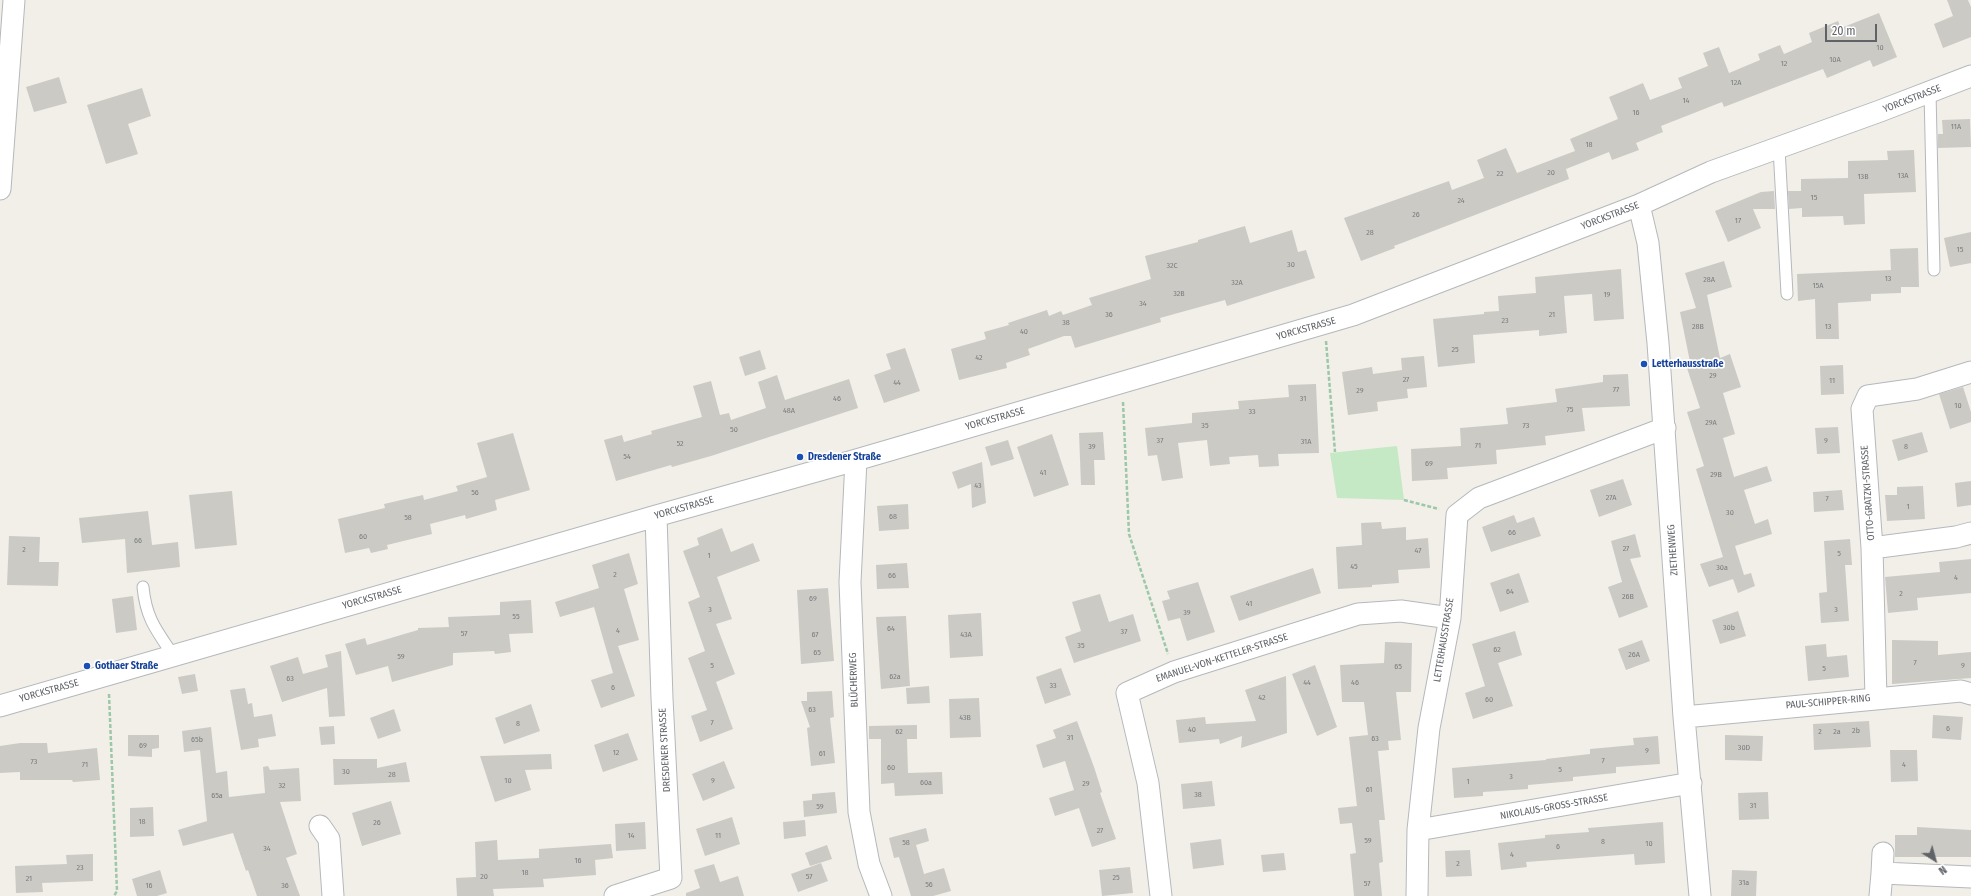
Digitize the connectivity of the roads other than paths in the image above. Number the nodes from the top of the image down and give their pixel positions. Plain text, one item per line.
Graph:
1 (14, 0) edge
2 (1971, 76) edge
3 (1930, 92) junction
4 (1779, 148) junction
5 (0, 189) edge
6 (1639, 205) junction
7 (1934, 270) dead end
8 (1787, 294) dead end
9 (1971, 372) edge
10 (1666, 428) junction
11 (856, 460) junction
12 (656, 516) junction
13 (1971, 532) edge
14 (1872, 548) junction
15 (143, 587) dead end
16 (1450, 618) junction
17 (173, 655) junction
18 (1971, 694) edge
19 (1876, 698) junction
20 (0, 706) edge
21 (1684, 717) junction
22 (1691, 784) junction
23 (320, 826) dead end
24 (1418, 830) junction
25 (1883, 853) dead end
26 (1882, 873) junction
27 (1971, 877) edge
28 (333, 896) edge
29 (615, 896) edge
30 (881, 896) edge
31 (1160, 896) edge
32 (1417, 896) edge
33 (1700, 896) edge
34 (1880, 896) edge

1 - 5 street
2 - 3 street, YORCKSTRASSE
3 - 4 street, YORCKSTRASSE
3 - 7 lane
4 - 6 street, YORCKSTRASSE
4 - 8 lane
6 - 10 street, ZIETHENWEG
6 - 11 street, YORCKSTRASSE
9 - 14 street, OTTO-GRATZKI-STRASSE
10 - 16 street, LETTERHAUSSTRASSE
10 - 21 street, ZIETHENWEG
11 - 12 street, YORCKSTRASSE
11 - 30 street, BLÜCHERWEG
12 - 17 street, YORCKSTRASSE
12 - 29 street, DRESDENER STRASSE
13 - 14 street
14 - 19 street, OTTO-GRATZKI-STRASSE
15 - 17 lane
16 - 24 street, LETTERHAUSSTRASSE
16 - 31 street, EMANUEL-VON-KETTELER-STRASSE
17 - 20 street, YORCKSTRASSE
18 - 19 street, PAUL-SCHIPPER-RING
19 - 21 street, PAUL-SCHIPPER-RING
21 - 22 street, ZIETHENWEG
22 - 24 street, NIKOLAUS-GROSS-STRASSE
22 - 33 street, ZIETHENWEG
23 - 28 street
24 - 32 street, LETTERHAUSSTRASSE
25 - 26 street
26 - 27 street
26 - 34 street

